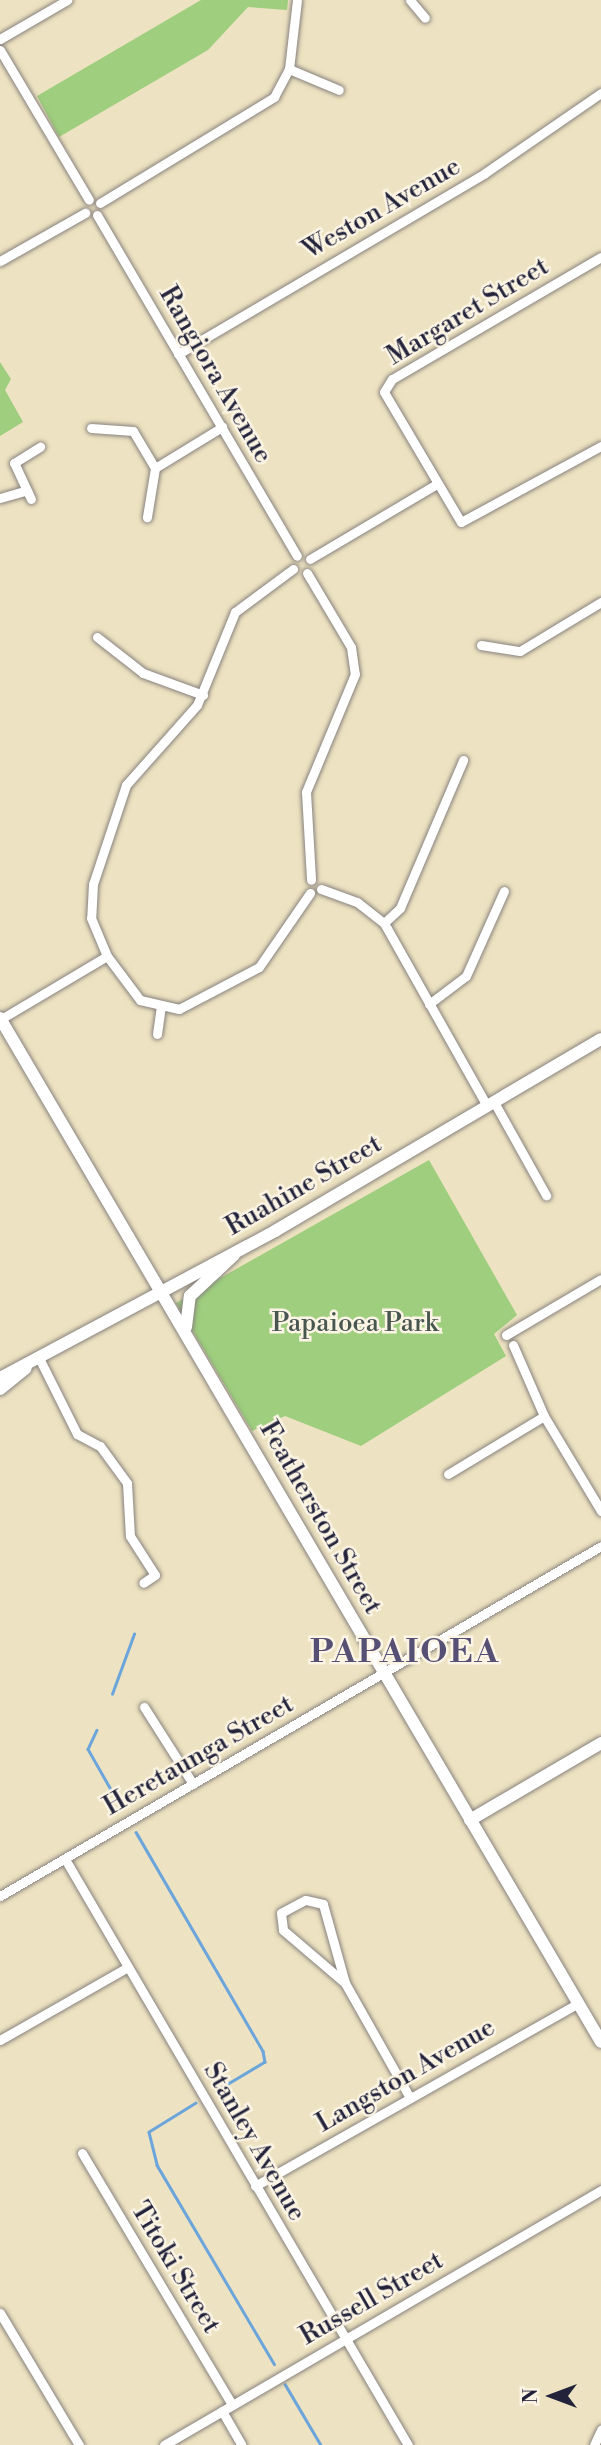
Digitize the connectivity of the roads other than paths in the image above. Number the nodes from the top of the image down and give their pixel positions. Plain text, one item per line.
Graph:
1 (67, 0) edge
2 (297, 0) edge
3 (410, 0) edge
4 (425, 18) dead end
5 (0, 39) edge
6 (0, 50) edge
7 (289, 69) junction
8 (340, 90) dead end
9 (601, 93) edge
10 (89, 200) junction
11 (100, 203) junction
12 (85, 212) junction
13 (97, 215) junction
14 (601, 257) edge
15 (0, 261) edge
16 (178, 354) junction
17 (222, 427) junction
18 (91, 428) dead end
19 (601, 446) edge
20 (40, 447) dead end
21 (155, 468) junction
22 (435, 485) junction
23 (24, 491) junction
24 (0, 498) edge
25 (31, 499) dead end
26 (147, 517) dead end
27 (297, 556) junction
28 (310, 559) junction
29 (293, 569) junction
30 (307, 573) junction
31 (601, 602) edge
32 (97, 638) dead end
33 (481, 645) dead end
34 (203, 695) junction
35 (463, 760) dead end
36 (311, 880) junction
37 (321, 889) junction
38 (504, 891) dead end
39 (310, 893) junction
40 (384, 923) junction
41 (107, 956) junction
42 (429, 1004) junction
43 (161, 1007) junction
44 (0, 1019) edge
45 (157, 1034) dead end
46 (601, 1039) edge
47 (491, 1104) junction
48 (546, 1195) dead end
49 (237, 1250) junction
50 (601, 1279) edge
51 (161, 1292) junction
52 (187, 1331) junction
53 (506, 1335) dead end
54 (513, 1345) dead end
55 (40, 1360) junction
56 (26, 1368) junction
57 (0, 1378) edge
58 (0, 1389) edge
59 (544, 1416) junction
60 (448, 1474) dead end
61 (601, 1511) edge
62 (601, 1546) edge
63 (143, 1583) dead end
64 (384, 1673) junction
65 (144, 1707) dead end
66 (601, 1743) edge
67 (192, 1784) junction
68 (470, 1820) junction
69 (65, 1859) junction
70 (0, 1896) edge
71 (128, 1967) junction
72 (345, 1983) junction
73 (578, 2003) junction
74 (0, 2040) edge
75 (601, 2042) edge
76 (410, 2098) junction
77 (82, 2153) dead end
78 (255, 2186) junction
79 (601, 2189) edge
80 (0, 2313) edge
81 (345, 2339) junction
82 (232, 2405) junction
83 (222, 2411) junction
84 (601, 2430) edge
85 (79, 2445) edge
86 (164, 2445) edge
87 (242, 2445) edge
88 (408, 2445) edge
89 (594, 2445) edge

1 - 5 street
2 - 7 street
3 - 4 street
6 - 10 street
7 - 8 street
7 - 11 street
9 - 16 street, Weston Avenue
10 - 11 street
10 - 12 street
11 - 13 street
12 - 13 street
12 - 15 street
13 - 16 street, Rangiora Avenue
14 - 22 street, Margaret Street
16 - 17 street, Rangiora Avenue
17 - 21 street
17 - 27 street, Rangiora Avenue
18 - 21 street
19 - 22 street, Margaret Street
20 - 23 street
21 - 26 street
22 - 28 street
23 - 24 street
23 - 25 street
27 - 28 street
27 - 29 street
28 - 30 street
29 - 30 street
29 - 34 street
30 - 36 street
31 - 33 street
32 - 34 street
34 - 41 street
35 - 40 street
36 - 37 street
36 - 39 street
37 - 39 street
37 - 40 street
38 - 42 street
39 - 43 street
40 - 42 street
41 - 43 street
41 - 44 street
42 - 47 street
43 - 45 street
44 - 51 main road, Featherston Street
46 - 47 main road, Ruahine Street
47 - 48 street
47 - 49 main road, Ruahine Street
49 - 51 main road, Ruahine Street
49 - 52 main road
50 - 53 street
51 - 52 main road, Featherston Street
51 - 55 main road, Ruahine Street
52 - 64 main road, Featherston Street
54 - 59 street
55 - 56 main road, Ruahine Street
55 - 63 street
56 - 57 main road, Ruahine Street
56 - 58 main road, Ruahine Street
59 - 60 street
59 - 61 street
62 - 64 street, Heretaunga Street
64 - 67 street, Heretaunga Street
64 - 68 main road, Featherston Street
65 - 67 street
66 - 68 main road
67 - 69 street, Heretaunga Street
68 - 73 main road, Featherston Street
69 - 70 street, Heretaunga Street
69 - 71 street, Stanley Avenue
71 - 74 street
71 - 78 street, Stanley Avenue
72 - 72 street
72 - 76 street
73 - 75 main road, Featherston Street
73 - 76 street, Langston Avenue
76 - 78 street, Langston Avenue
77 - 82 street, Titoki Street
78 - 81 street, Stanley Avenue
79 - 81 street, Russell Street
80 - 85 street
81 - 82 street, Russell Street
81 - 88 street, Stanley Avenue
82 - 83 street, Russell Street
83 - 86 street, Russell Street
83 - 87 street
84 - 89 street

